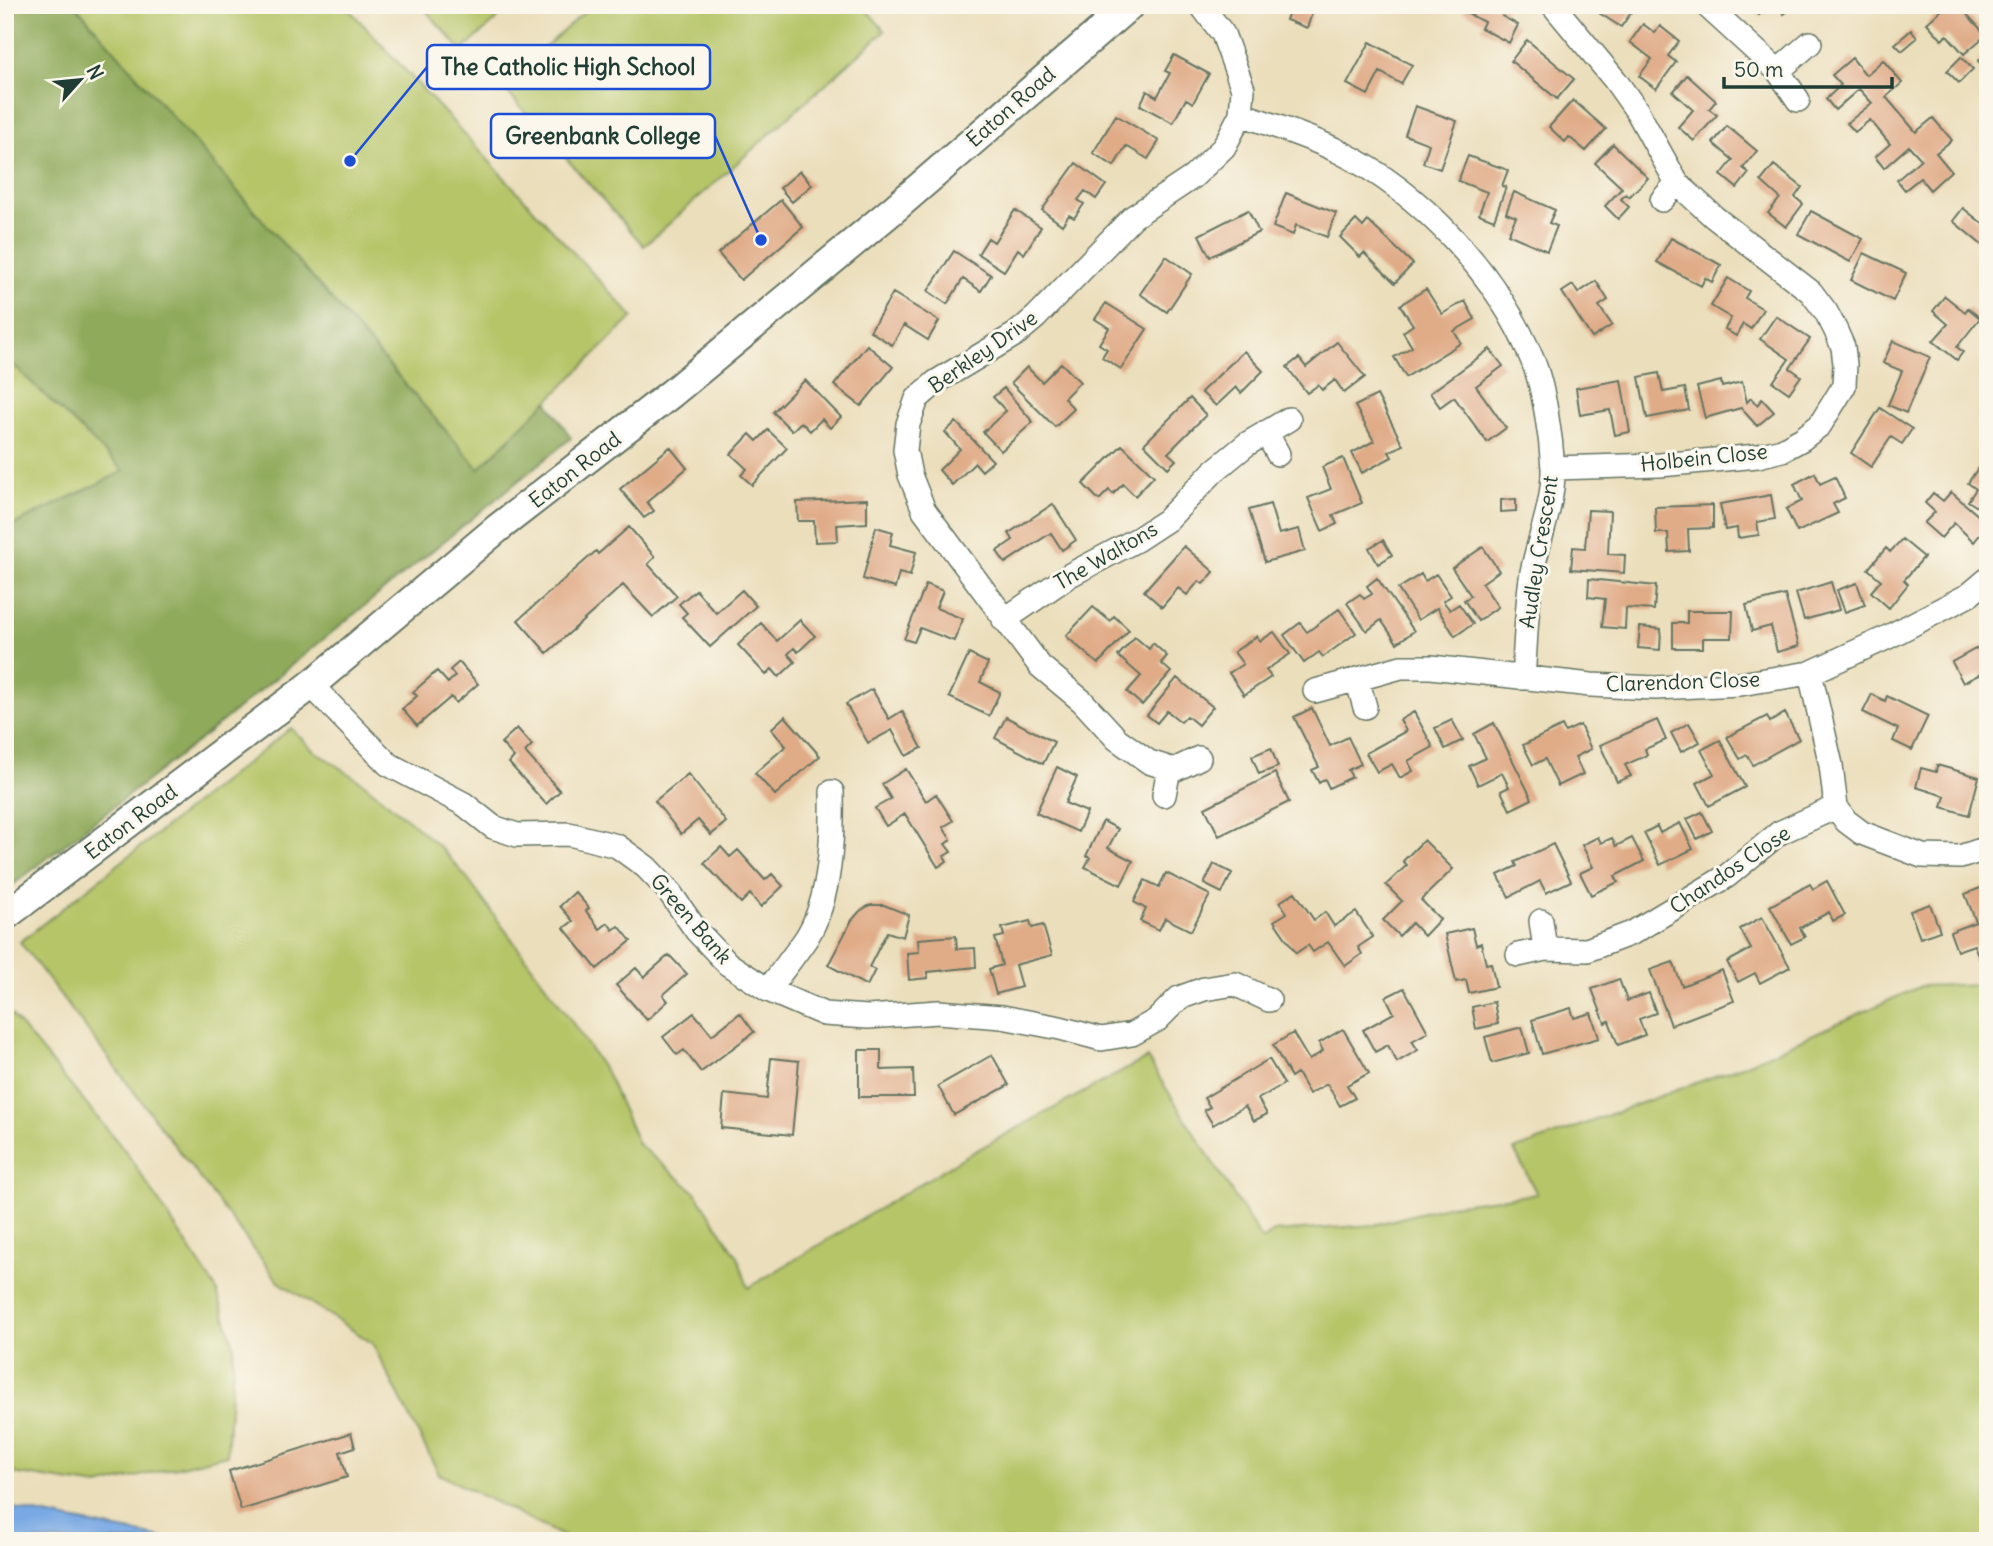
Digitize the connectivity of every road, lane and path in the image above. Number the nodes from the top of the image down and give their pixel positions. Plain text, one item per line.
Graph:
1 (1130, 5) edge
2 (1201, 5) edge
3 (1553, 5) edge
4 (1706, 5) edge
5 (1810, 43) dead end
6 (1778, 71) junction
7 (1798, 100) dead end
8 (1241, 114) junction
9 (1289, 419) dead end
10 (1266, 432) junction
11 (1278, 454) dead end
12 (1553, 468) junction
13 (1988, 579) edge
14 (1004, 620) junction
15 (1810, 673) junction
16 (1523, 678) junction
17 (1357, 679) junction
18 (311, 685) junction
19 (1315, 691) dead end
20 (1365, 707) dead end
21 (1199, 758) dead end
22 (1169, 769) junction
23 (832, 792) dead end
24 (1164, 795) dead end
25 (1836, 807) junction
26 (1988, 849) edge
27 (5, 916) edge
28 (1541, 920) dead end
29 (1545, 949) junction
30 (1518, 955) dead end
31 (768, 990) junction
32 (1269, 1000) dead end

1 - 18 street, Eaton Road
2 - 8 street, Berkley Drive
3 - 12 street, Holbein Close
4 - 6 street
5 - 6 street
6 - 7 street
8 - 12 street, Audley Crescent
8 - 14 street, Berkley Drive
9 - 10 street, The Waltons
10 - 11 street
10 - 14 street, The Waltons
12 - 16 street, Audley Crescent
13 - 15 street, Clarendon Close
14 - 22 street, Berkley Drive
15 - 16 street, Clarendon Close
15 - 25 street
16 - 17 street
17 - 19 street
17 - 20 street
18 - 27 street, Eaton Road
18 - 31 street, Green Bank
21 - 22 street
22 - 24 street
23 - 31 street
25 - 26 street
25 - 29 street, Chandos Close
28 - 29 street
29 - 30 street, Chandos Close
31 - 32 street, Green Bank

